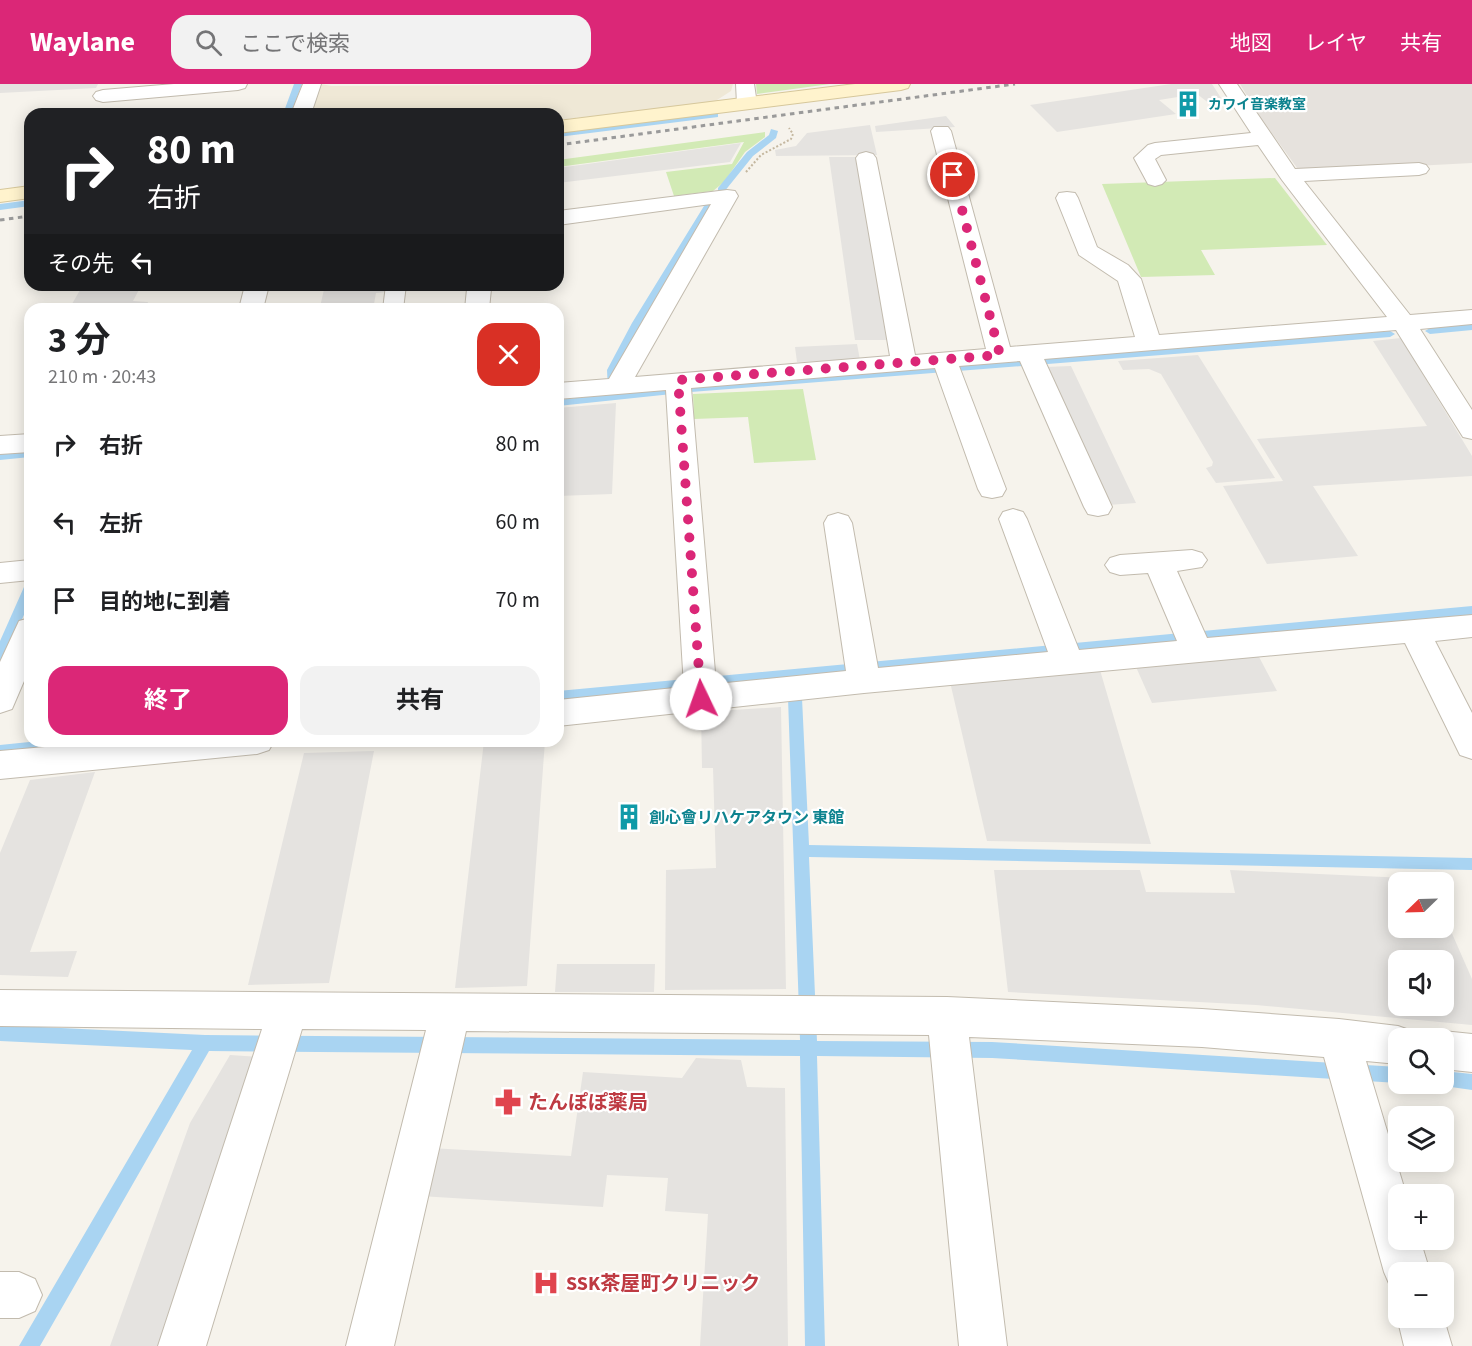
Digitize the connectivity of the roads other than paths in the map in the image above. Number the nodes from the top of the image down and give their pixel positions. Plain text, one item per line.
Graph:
1 (238, 84) edge
2 (312, 84) edge
3 (895, 84) edge
4 (1228, 84) edge
5 (746, 94) edge
6 (103, 96) dead end
7 (303, 108) edge
8 (564, 126) edge
9 (941, 130) dead end
10 (1263, 138) junction
11 (866, 158) dead end
12 (1419, 169) dead end
13 (1289, 176) junction
14 (1155, 180) dead end
15 (24, 193) edge
16 (0, 196) edge
17 (1067, 198) dead end
18 (564, 217) edge
19 (1472, 317) edge
20 (1404, 323) junction
21 (1149, 343) junction
22 (1000, 355) junction
23 (1032, 359) junction
24 (904, 362) junction
25 (947, 367) junction
26 (615, 385) junction
27 (679, 387) junction
28 (564, 390) edge
29 (1472, 431) edge
30 (24, 443) edge
31 (0, 445) edge
32 (992, 489) dead end
33 (1098, 507) dead end
34 (1013, 519) dead end
35 (838, 523) dead end
36 (1192, 560) dead end
37 (1158, 563) junction
38 (1120, 565) dead end
39 (1472, 626) edge
40 (1414, 630) junction
41 (1193, 641) junction
42 (24, 643) edge
43 (1065, 653) junction
44 (862, 672) junction
45 (700, 689) junction
46 (0, 699) edge
47 (564, 712) edge
48 (1472, 746) edge
49 (193, 747) edge
50 (0, 765) edge
51 (0, 1008) edge
52 (281, 1032) junction
53 (445, 1032) junction
54 (949, 1039) junction
55 (1388, 1048) edge
56 (1454, 1051) edge
57 (1472, 1053) edge
58 (1345, 1060) junction
59 (1404, 1262) edge
60 (1423, 1328) edge
61 (182, 1346) edge
62 (370, 1346) edge
63 (983, 1346) edge
64 (1428, 1346) edge

1 - 6 street
2 - 7 street
3 - 5 street
4 - 10 street
5 - 8 street
9 - 22 street
10 - 13 street
10 - 14 street
11 - 24 street
12 - 13 street
13 - 20 street
15 - 16 street
17 - 21 street
18 - 26 street
19 - 20 street
20 - 21 street
20 - 29 street
21 - 23 street
22 - 23 street
22 - 25 street
23 - 33 street
24 - 25 street
24 - 27 street
25 - 32 street
26 - 27 street
26 - 28 street
27 - 45 street
30 - 31 street
34 - 43 street
35 - 44 street
36 - 37 street
37 - 38 street
37 - 41 street
39 - 40 street
40 - 41 street
40 - 48 street
41 - 43 street
42 - 46 street
43 - 44 street
44 - 45 street
45 - 47 street
49 - 50 street
51 - 52 street
52 - 53 street
52 - 61 street
53 - 54 street
53 - 62 street
54 - 58 street
54 - 63 street
55 - 58 street
56 - 57 street
58 - 59 street
60 - 64 street

